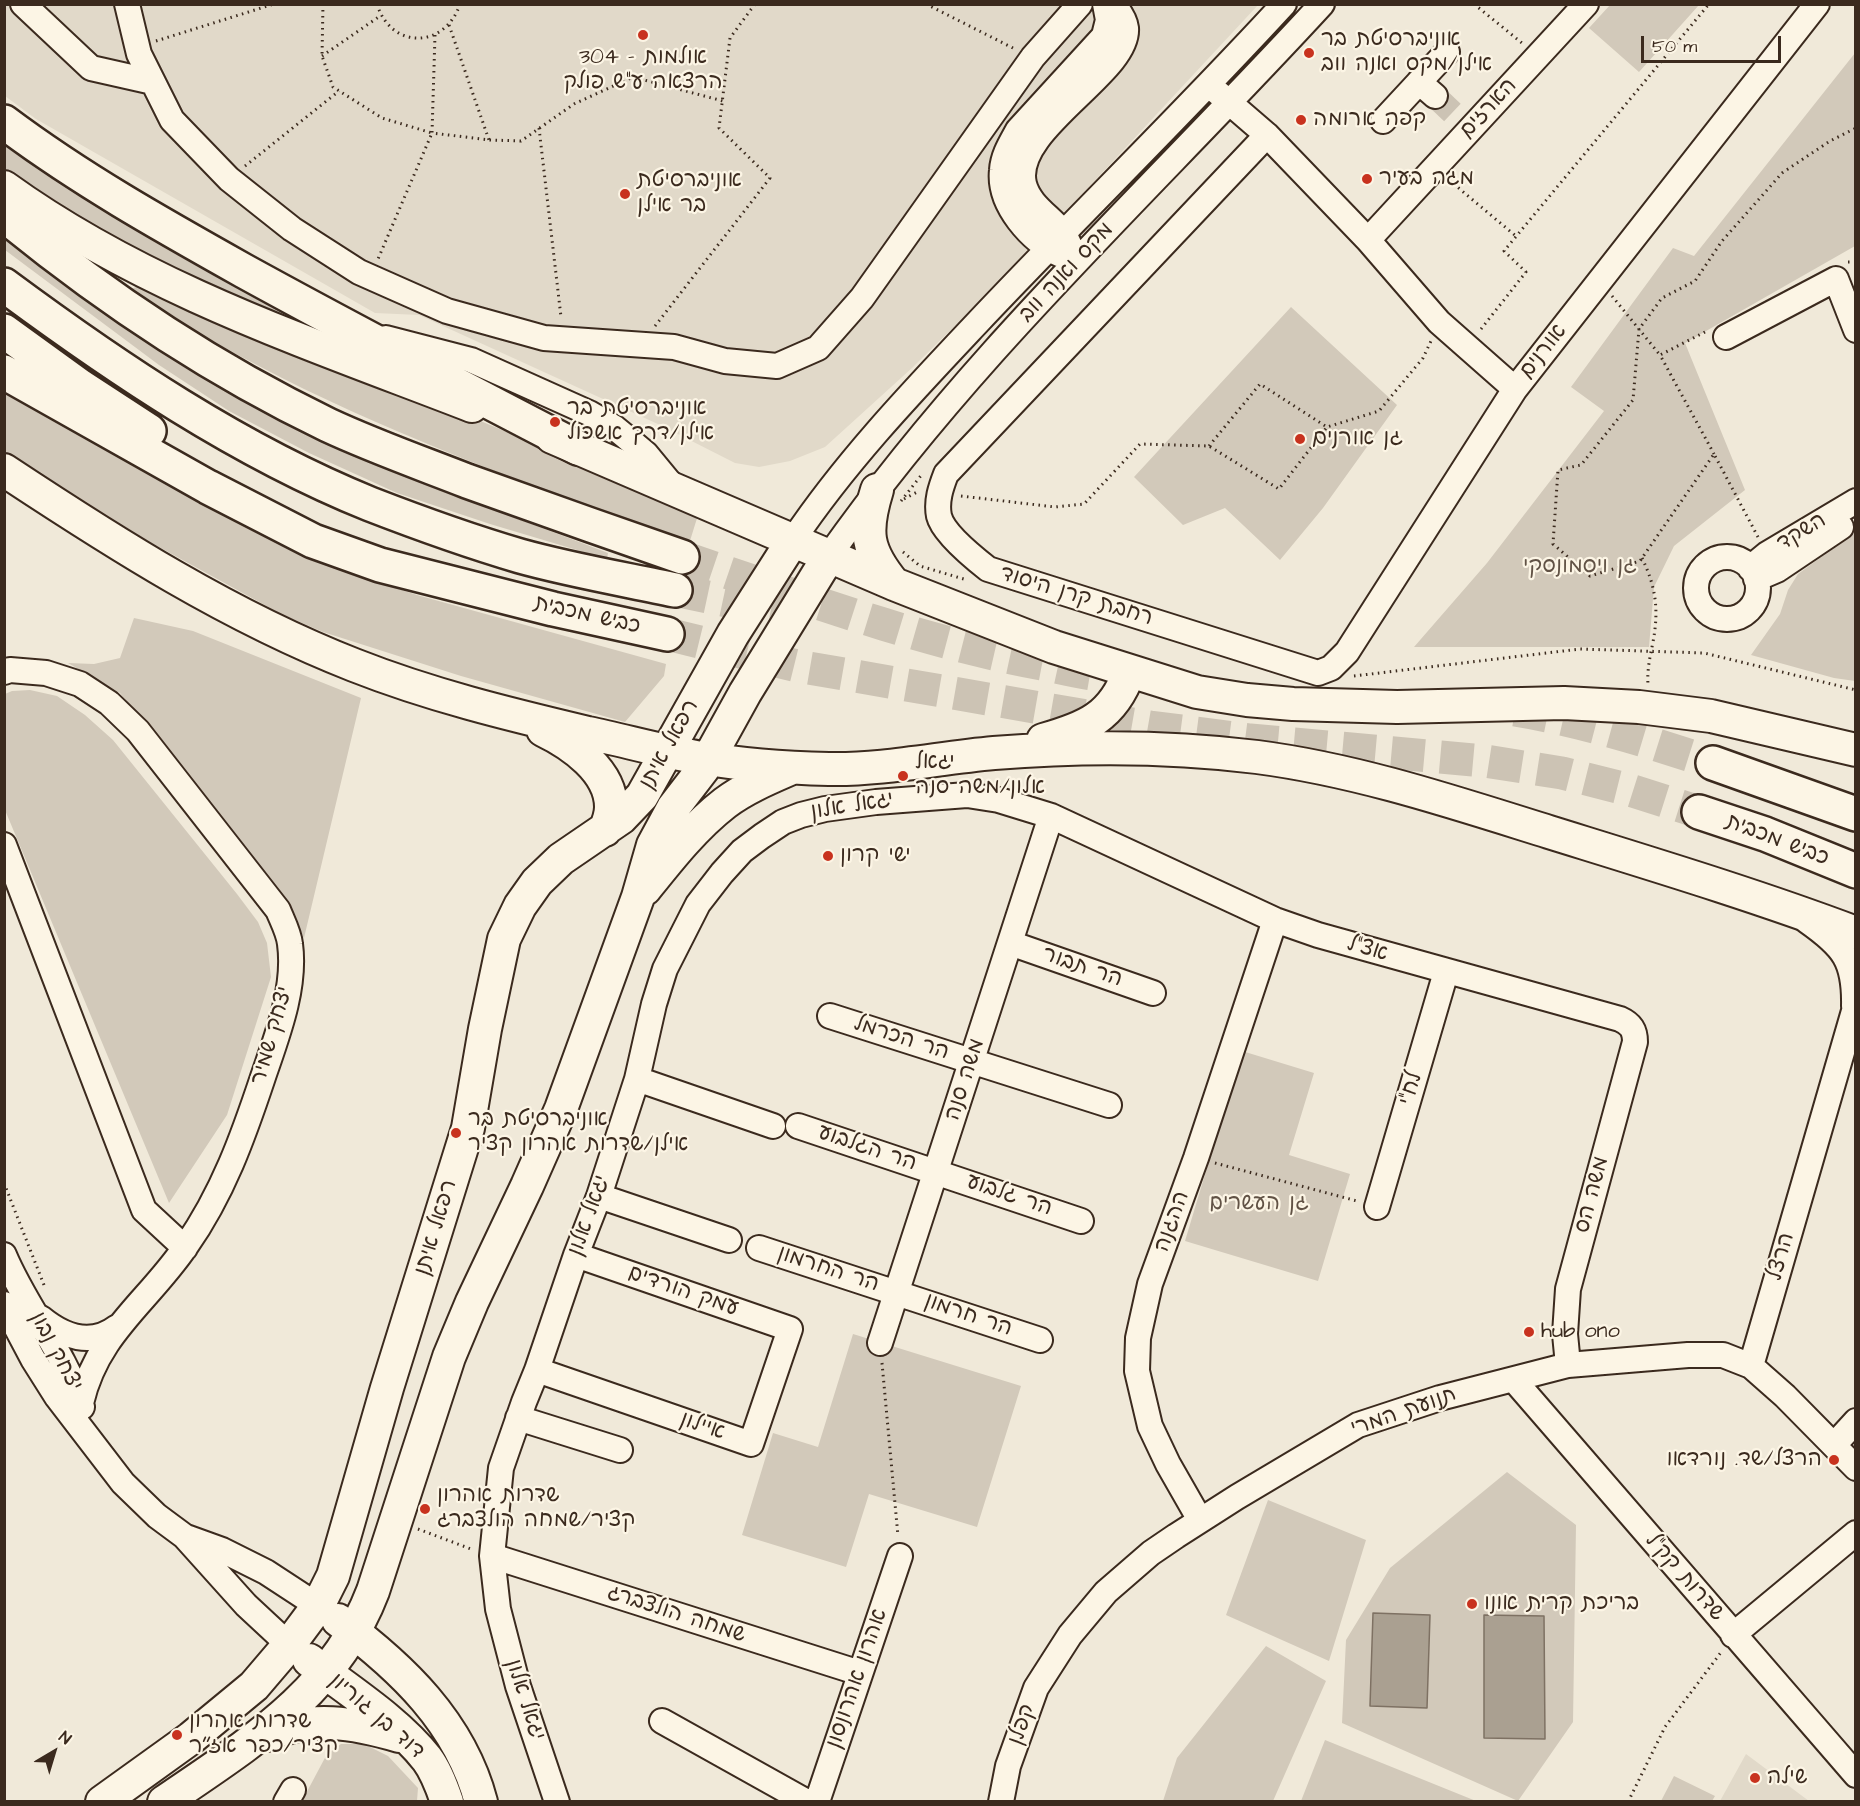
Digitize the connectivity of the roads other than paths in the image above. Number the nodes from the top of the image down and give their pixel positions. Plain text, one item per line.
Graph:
1 (23, 4) edge
2 (127, 4) edge
3 (1080, 4) edge
4 (1105, 4) edge
5 (1113, 4) edge
6 (1284, 4) edge
7 (1322, 4) edge
8 (1586, 4) edge
9 (1817, 4) edge
10 (1447, 52) dead end
11 (153, 82) junction
12 (1209, 85) junction
13 (1231, 103) junction
14 (1383, 121) dead end
15 (4, 122) edge
16 (1267, 135) junction
17 (4, 187) edge
18 (4, 215) edge
19 (1055, 240) junction
20 (1368, 240) junction
21 (1077, 261) junction
22 (4, 285) edge
23 (1856, 330) edge
24 (352, 331) junction
25 (4, 332) edge
26 (1726, 337) dead end
27 (4, 372) edge
28 (1515, 389) junction
29 (578, 448) junction
30 (4, 470) edge
31 (676, 489) junction
32 (889, 495) junction
33 (1856, 501) edge
34 (1856, 517) edge
35 (793, 540) junction
36 (829, 556) junction
37 (682, 557) tunnel mouth
38 (894, 584) junction
39 (675, 590) tunnel mouth
40 (508, 597) junction
41 (667, 634) tunnel mouth
42 (4, 672) edge
43 (1129, 672) junction
44 (696, 698) junction
45 (517, 716) junction
46 (1856, 750) edge
47 (666, 752) junction
48 (992, 753) junction
49 (708, 759) junction
50 (1713, 764) tunnel mouth
51 (793, 768) junction
52 (1699, 812) tunnel mouth
53 (1856, 814) edge
54 (1051, 816) junction
55 (605, 830) junction
56 (1111, 843) joint
57 (4, 845) edge
58 (1856, 871) edge
59 (638, 897) junction
60 (1788, 908) junction
61 (1275, 920) junction
62 (1856, 933) edge
63 (1010, 943) junction
64 (1446, 972) junction
65 (1153, 993) dead end
66 (1855, 1005) edge
67 (830, 1016) dead end
68 (1632, 1028) joint
69 (972, 1061) junction
70 (638, 1079) junction
71 (1109, 1105) dead end
72 (773, 1126) dead end
73 (798, 1126) dead end
74 (936, 1172) junction
75 (599, 1196) junction
76 (1377, 1207) road end
77 (1081, 1221) dead end
78 (729, 1240) dead end
79 (185, 1248) junction
80 (759, 1248) dead end
81 (4, 1255) edge
82 (576, 1255) junction
83 (897, 1292) junction
84 (4, 1304) edge
85 (36, 1314) junction
86 (121, 1324) junction
87 (790, 1329) joint
88 (1040, 1340) dead end
89 (880, 1343) road end
90 (1568, 1365) junction
91 (1751, 1366) junction
92 (537, 1370) junction
93 (1514, 1380) junction
94 (81, 1403) junction
95 (518, 1418) junction
96 (1856, 1421) edge
97 (1834, 1445) junction
98 (620, 1450) dead end
99 (99, 1451) junction
100 (1856, 1468) edge
101 (1200, 1521) junction
102 (1856, 1533) edge
103 (184, 1536) junction
104 (492, 1556) junction
105 (900, 1556) road end
106 (318, 1605) junction
107 (354, 1632) junction
108 (1733, 1635) junction
109 (289, 1645) junction
110 (1058, 1653) joint
111 (325, 1672) junction
112 (860, 1673) junction
113 (662, 1721) dead end
114 (407, 1738) junction
115 (252, 1741) junction
116 (1856, 1775) edge
117 (102, 1802) edge
118 (164, 1802) edge
119 (447, 1802) edge
120 (481, 1802) edge
121 (557, 1802) edge
122 (807, 1802) edge
123 (817, 1802) edge
124 (1001, 1802) edge

1 - 11 street
2 - 11 street
3 - 11 street
4 - 19 street
5 - 19 street
6 - 12 street, מקס ואנה ווב
7 - 13 street, מקס ואנה ווב
8 - 20 street, הארזים
9 - 28 street, אורנים
10 - 14 street
12 - 13 street, אורנים
12 - 19 street, מקס ואנה ווב
13 - 16 street, אורנים
13 - 21 street, מקס ואנה ווב
15 - 24 highway
16 - 20 street, אורנים
16 - 28 street, רחבת קרן היסוד
17 - 29 main road
18 - 37 highway
19 - 21 street
19 - 35 street, מקס ואנה ווב
20 - 28 street, אורנים
21 - 32 street, מקס ואנה ווב
22 - 39 highway
23 - 26 street
24 - 29 highway
24 - 31 street
25 - 40 highway
27 - 40 highway
29 - 31 main road
30 - 45 main road
31 - 35 main road
32 - 36 street, מקס ואנה ווב
32 - 38 main road
33 - 34 street, השקד
35 - 36 main road
35 - 44 main road, רפאל איתן
36 - 38 main road
36 - 49 main road, רפאל איתן
38 - 43 main road
40 - 41 highway, כביש מכבית
42 - 79 street, יצחק שמיר
43 - 46 main road
43 - 48 main road
44 - 47 main road, רפאל איתן
44 - 49 main road
45 - 47 main road
45 - 55 main road
47 - 49 main road
47 - 55 main road, רפאל איתן
48 - 51 main road
48 - 60 main road
49 - 51 main road
49 - 59 main road, רפאל איתן
50 - 53 highway
51 - 59 main road
52 - 58 highway, כביש מכבית
54 - 56 street, יגאל אלון
54 - 63 street, משה סנה
54 - 70 street, יגאל אלון
55 - 106 main road, רפאל איתן
56 - 61 street, אצ"ל
57 - 79 street
59 - 107 main road, רפאל איתן
60 - 62 main road
60 - 66 street, הרצל
61 - 64 street, אצ"ל
61 - 101 street, ההגנה
63 - 65 street, הר תבור
63 - 69 street, משה סנה
64 - 68 street, אצ"ל
64 - 76 street, לח"י
66 - 91 street, הרצל
67 - 69 street, הר הכרמל
68 - 90 street, משה הס
69 - 71 street, הר הכרמל
69 - 74 street, משה סנה
70 - 72 street
70 - 75 street, יגאל אלון
73 - 74 street, הר הגלבוע
74 - 77 street, הר גלבוע
74 - 83 street, משה סנה
75 - 78 street
75 - 82 street, יגאל אלון
79 - 86 street, יצחק שמיר
80 - 83 street, הר החרמון
81 - 85 street, יצחק נבון
82 - 87 street, עמק הורדים
82 - 92 street, יגאל אלון
83 - 88 street, הר חרמון
83 - 89 street, משה סנה
84 - 99 street, יצחק נבון
85 - 86 street, יצחק שמיר
85 - 94 street, יצחק נבון
86 - 94 street, יצחק שמיר
87 - 92 street, איילון
90 - 91 street, תנועת המרי
90 - 93 street, תנועת המרי
91 - 97 street
92 - 95 street, יגאל אלון
93 - 101 street, תנועת המרי
93 - 108 street, שדרות קק"ל
94 - 99 street, יצחק נבון
95 - 98 street
95 - 104 street, יגאל אלון
96 - 97 street
97 - 100 street
99 - 103 street, יצחק נבון
101 - 110 street, תנועת המרי
102 - 108 street
103 - 106 street, יצחק נבון
103 - 109 street, יצחק נבון
104 - 112 street, שמחה הולצברג
104 - 121 street, יגאל אלון
105 - 112 street, אהרון אהרונסון
106 - 107 main road, יצחק נבון
106 - 109 main road, רפאל איתן
107 - 111 main road, רפאל איתן
107 - 120 main road, דוד בן גוריון
108 - 116 street, שדרות קק"ל
109 - 111 main road, דוד בן גוריון
109 - 117 main road, רפאל איתן
110 - 124 street, קפלן
111 - 114 main road, דוד בן גוריון
111 - 115 main road, רפאל איתן
112 - 123 street, אהרון אהרונסון
113 - 122 street
114 - 115 main road
114 - 119 main road, דוד בן גוריון
115 - 118 main road, רפאל איתן

